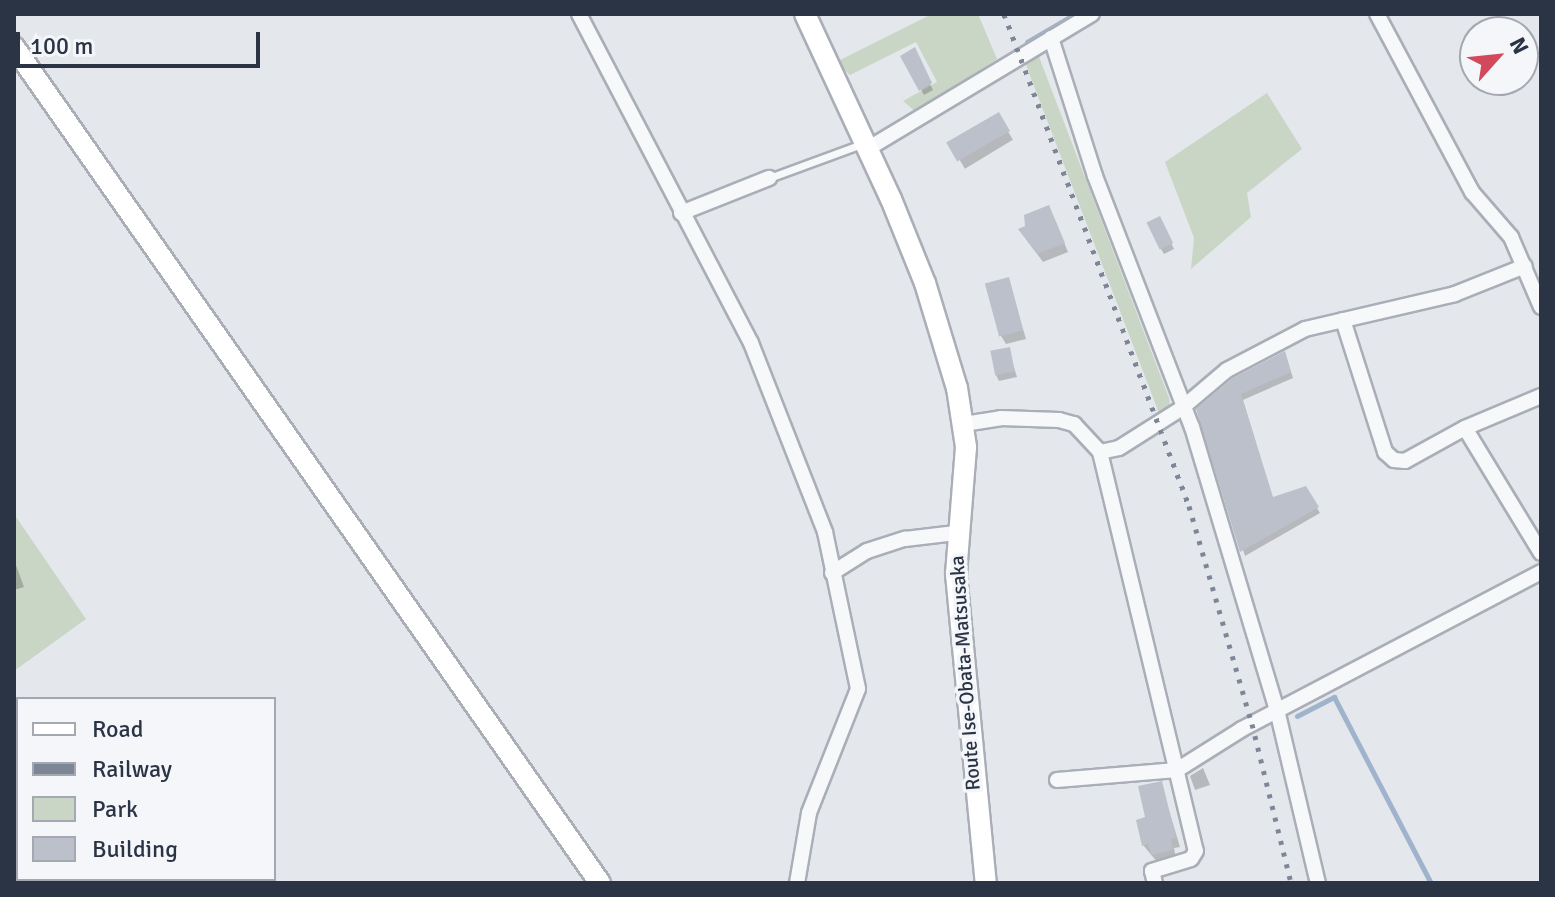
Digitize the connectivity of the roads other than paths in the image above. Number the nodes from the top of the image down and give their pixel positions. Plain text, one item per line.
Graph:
1 (579, 14) edge
2 (805, 14) edge
3 (1092, 14) edge
4 (1377, 14) edge
5 (1051, 38) junction
6 (14, 47) edge
7 (868, 145) junction
8 (769, 178) joint
9 (681, 213) junction
10 (1525, 266) junction
11 (1541, 307) edge
12 (1343, 320) junction
13 (1541, 396) edge
14 (1182, 408) junction
15 (964, 424) junction
16 (1465, 428) junction
17 (1100, 452) junction
18 (956, 533) junction
19 (1541, 553) edge
20 (1541, 572) edge
21 (832, 573) junction
22 (1277, 710) junction
23 (1177, 770) junction
24 (1057, 780) dead end
25 (600, 883) edge
26 (797, 883) edge
27 (986, 883) edge
28 (1155, 883) edge
29 (1318, 883) edge

1 - 9 street
2 - 7 street, Route Ise-Obata-Matsusaka
3 - 5 street
4 - 10 street
5 - 7 street
5 - 14 street
6 - 25 street
7 - 8 lane
7 - 15 street, Route Ise-Obata-Matsusaka
8 - 9 street
9 - 21 street
10 - 11 street
10 - 12 street
12 - 14 street
12 - 16 street
13 - 16 street
14 - 17 street
14 - 22 street
15 - 17 street
15 - 18 street, Route Ise-Obata-Matsusaka
16 - 19 street
17 - 23 street
18 - 21 street
18 - 27 street, Route Ise-Obata-Matsusaka
20 - 22 street
21 - 26 street
22 - 23 street
22 - 29 street
23 - 24 street
23 - 28 street

